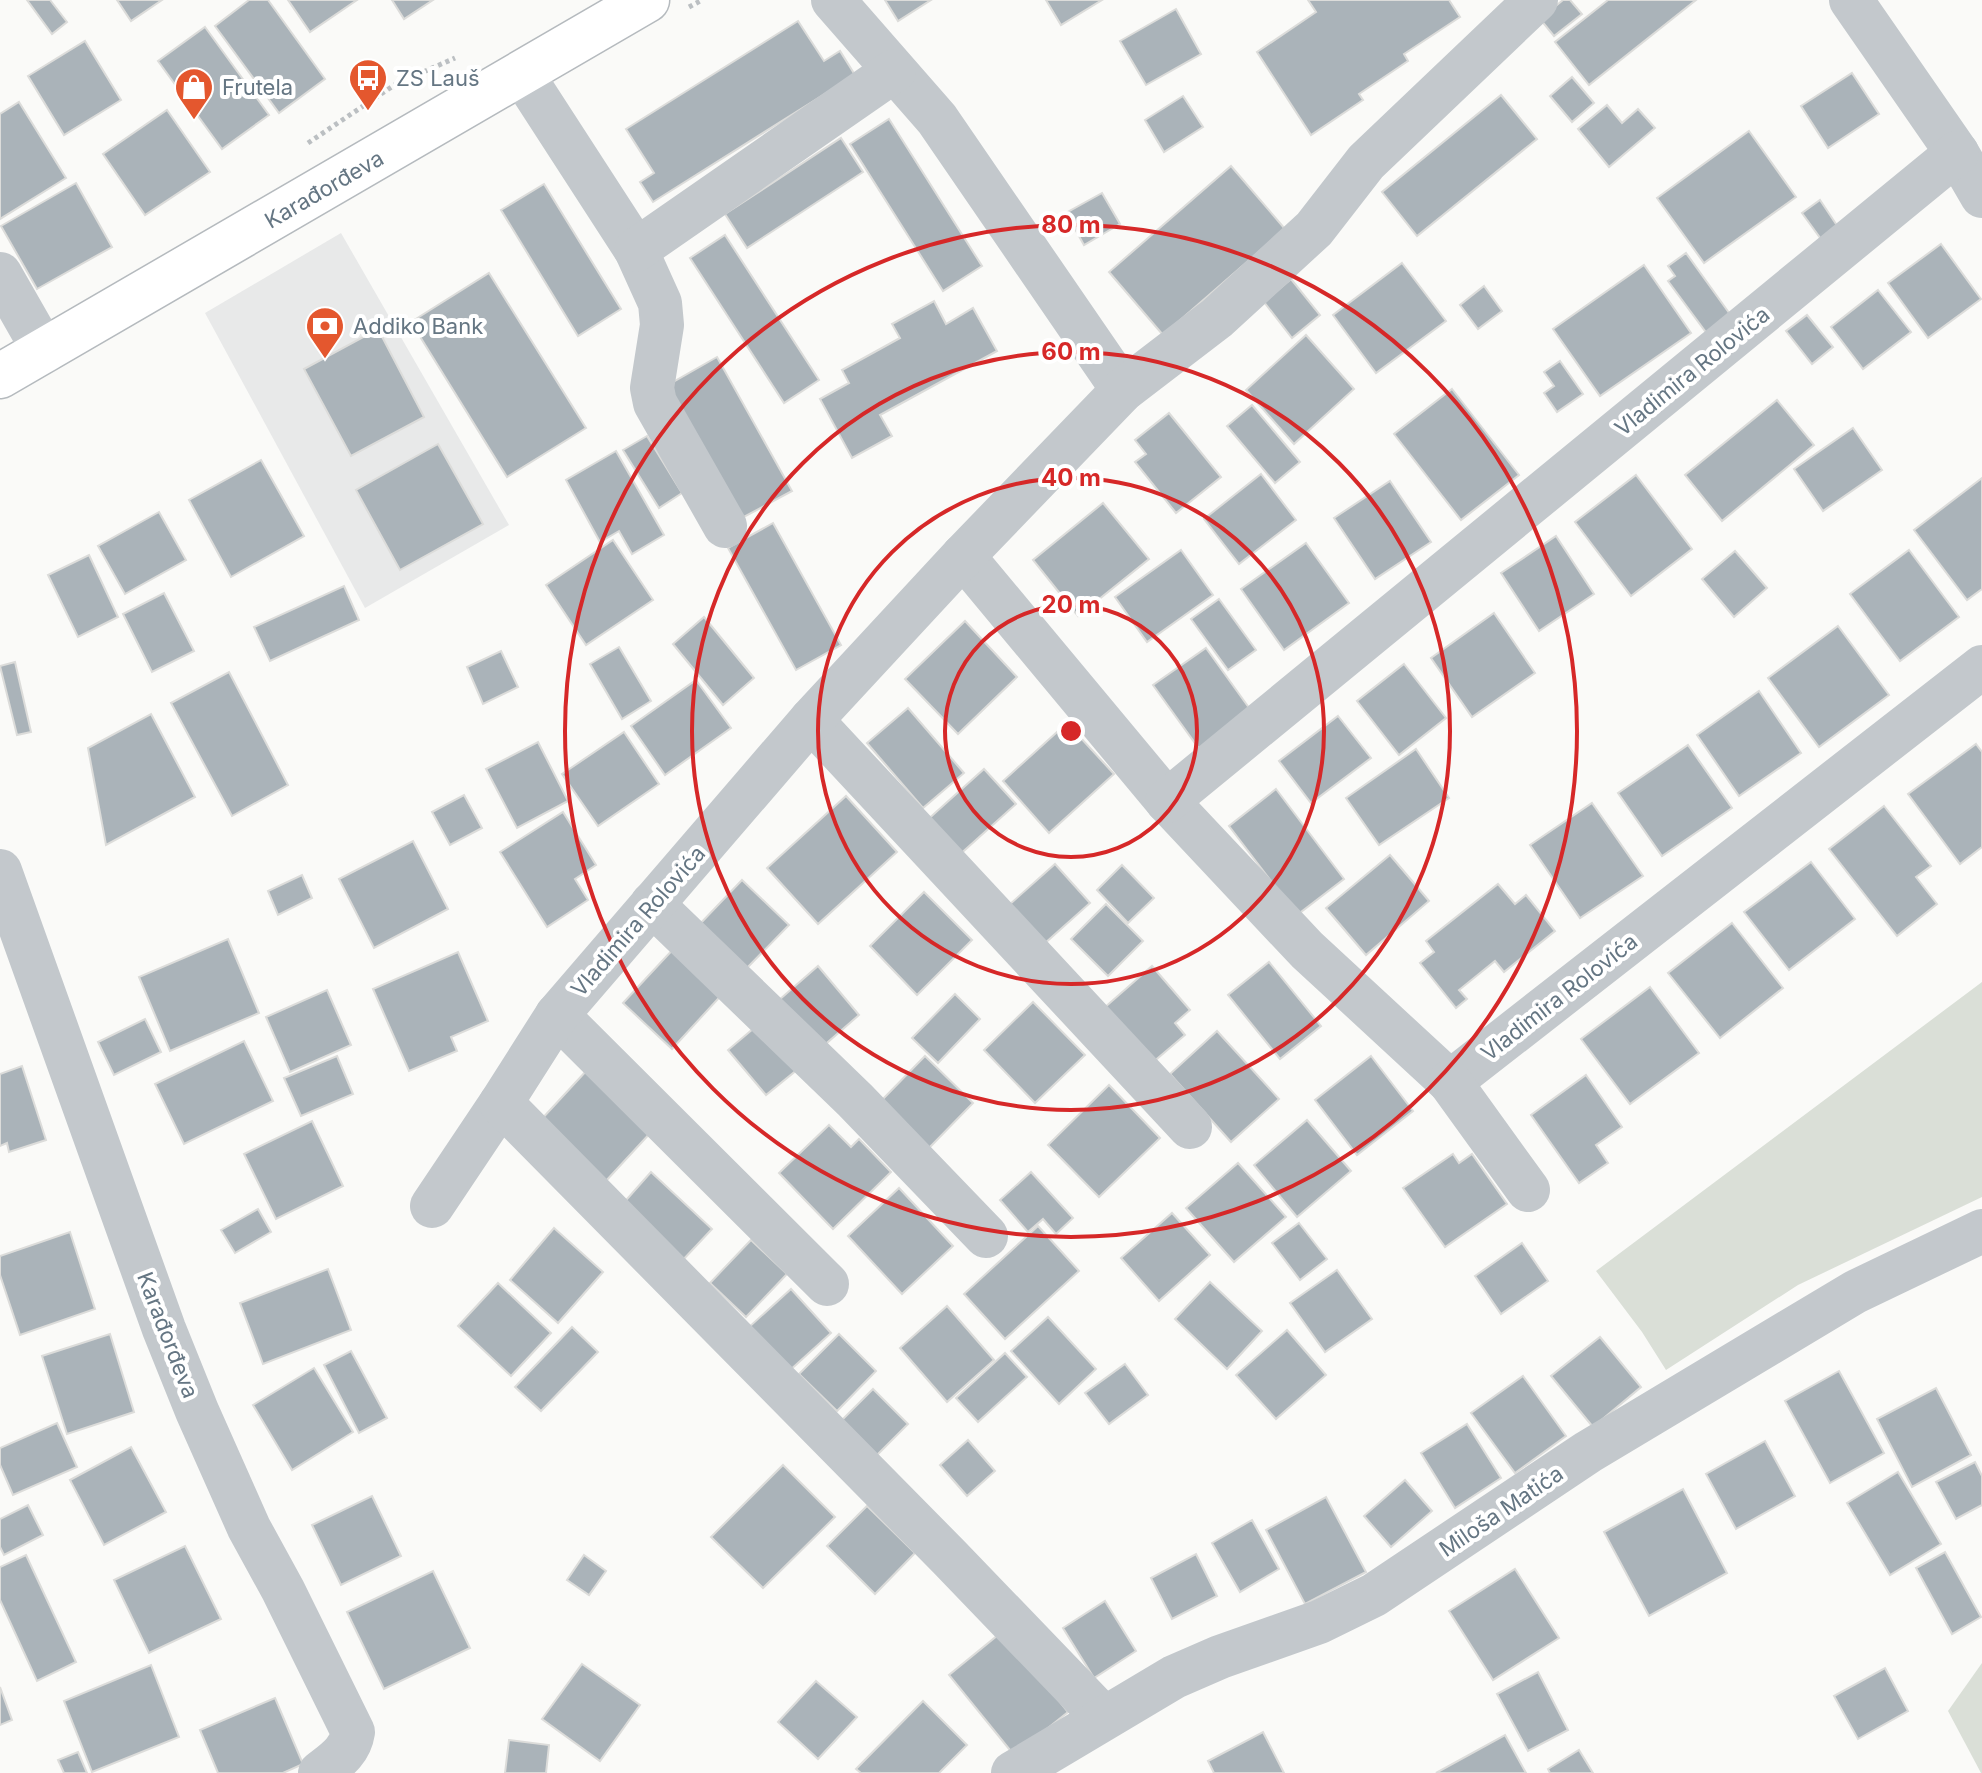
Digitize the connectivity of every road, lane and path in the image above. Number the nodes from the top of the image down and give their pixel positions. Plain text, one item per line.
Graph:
1 (647, 0) edge
2 (833, 0) edge
3 (1536, 0) edge
4 (1851, 0) edge
5 (894, 71) junction
6 (522, 74) junction
7 (1957, 153) junction
8 (1982, 196) edge
9 (636, 250) junction
10 (0, 274) edge
11 (44, 351) junction
12 (0, 376) edge
13 (1123, 390) junction
14 (725, 526) dead end
15 (963, 556) junction
16 (1982, 667) edge
17 (811, 720) junction
18 (1167, 801) junction
19 (0, 871) edge
20 (652, 904) junction
21 (557, 1015) junction
22 (1450, 1082) junction
23 (501, 1103) junction
24 (1190, 1127) dead end
25 (1528, 1190) dead end
26 (432, 1206) dead end
27 (1982, 1231) edge
28 (986, 1236) dead end
29 (827, 1284) dead end
30 (1104, 1718) junction
31 (320, 1773) edge
32 (1013, 1773) edge

1 - 6 main road, Karađorđeva
2 - 5 street
3 - 13 street, Vladimira Rolovića
4 - 7 street
5 - 9 street
5 - 13 street
6 - 9 street
6 - 11 main road, Karađorđeva
7 - 8 street
7 - 18 street, Vladimira Rolovića
9 - 14 street
10 - 11 street
11 - 12 main road, Karađorđeva
13 - 15 street, Vladimira Rolovića
15 - 17 street, Vladimira Rolovića
15 - 18 street
16 - 22 street, Vladimira Rolovića
17 - 20 street, Vladimira Rolovića
17 - 24 street
18 - 22 street
19 - 31 street, Karađorđeva
20 - 21 street, Vladimira Rolovića
20 - 28 street
21 - 23 street
21 - 29 street, Vladimira Rolovića
22 - 25 street
23 - 26 street
23 - 30 street
27 - 30 street, Miloša Matića
30 - 32 street, Miloša Matića

